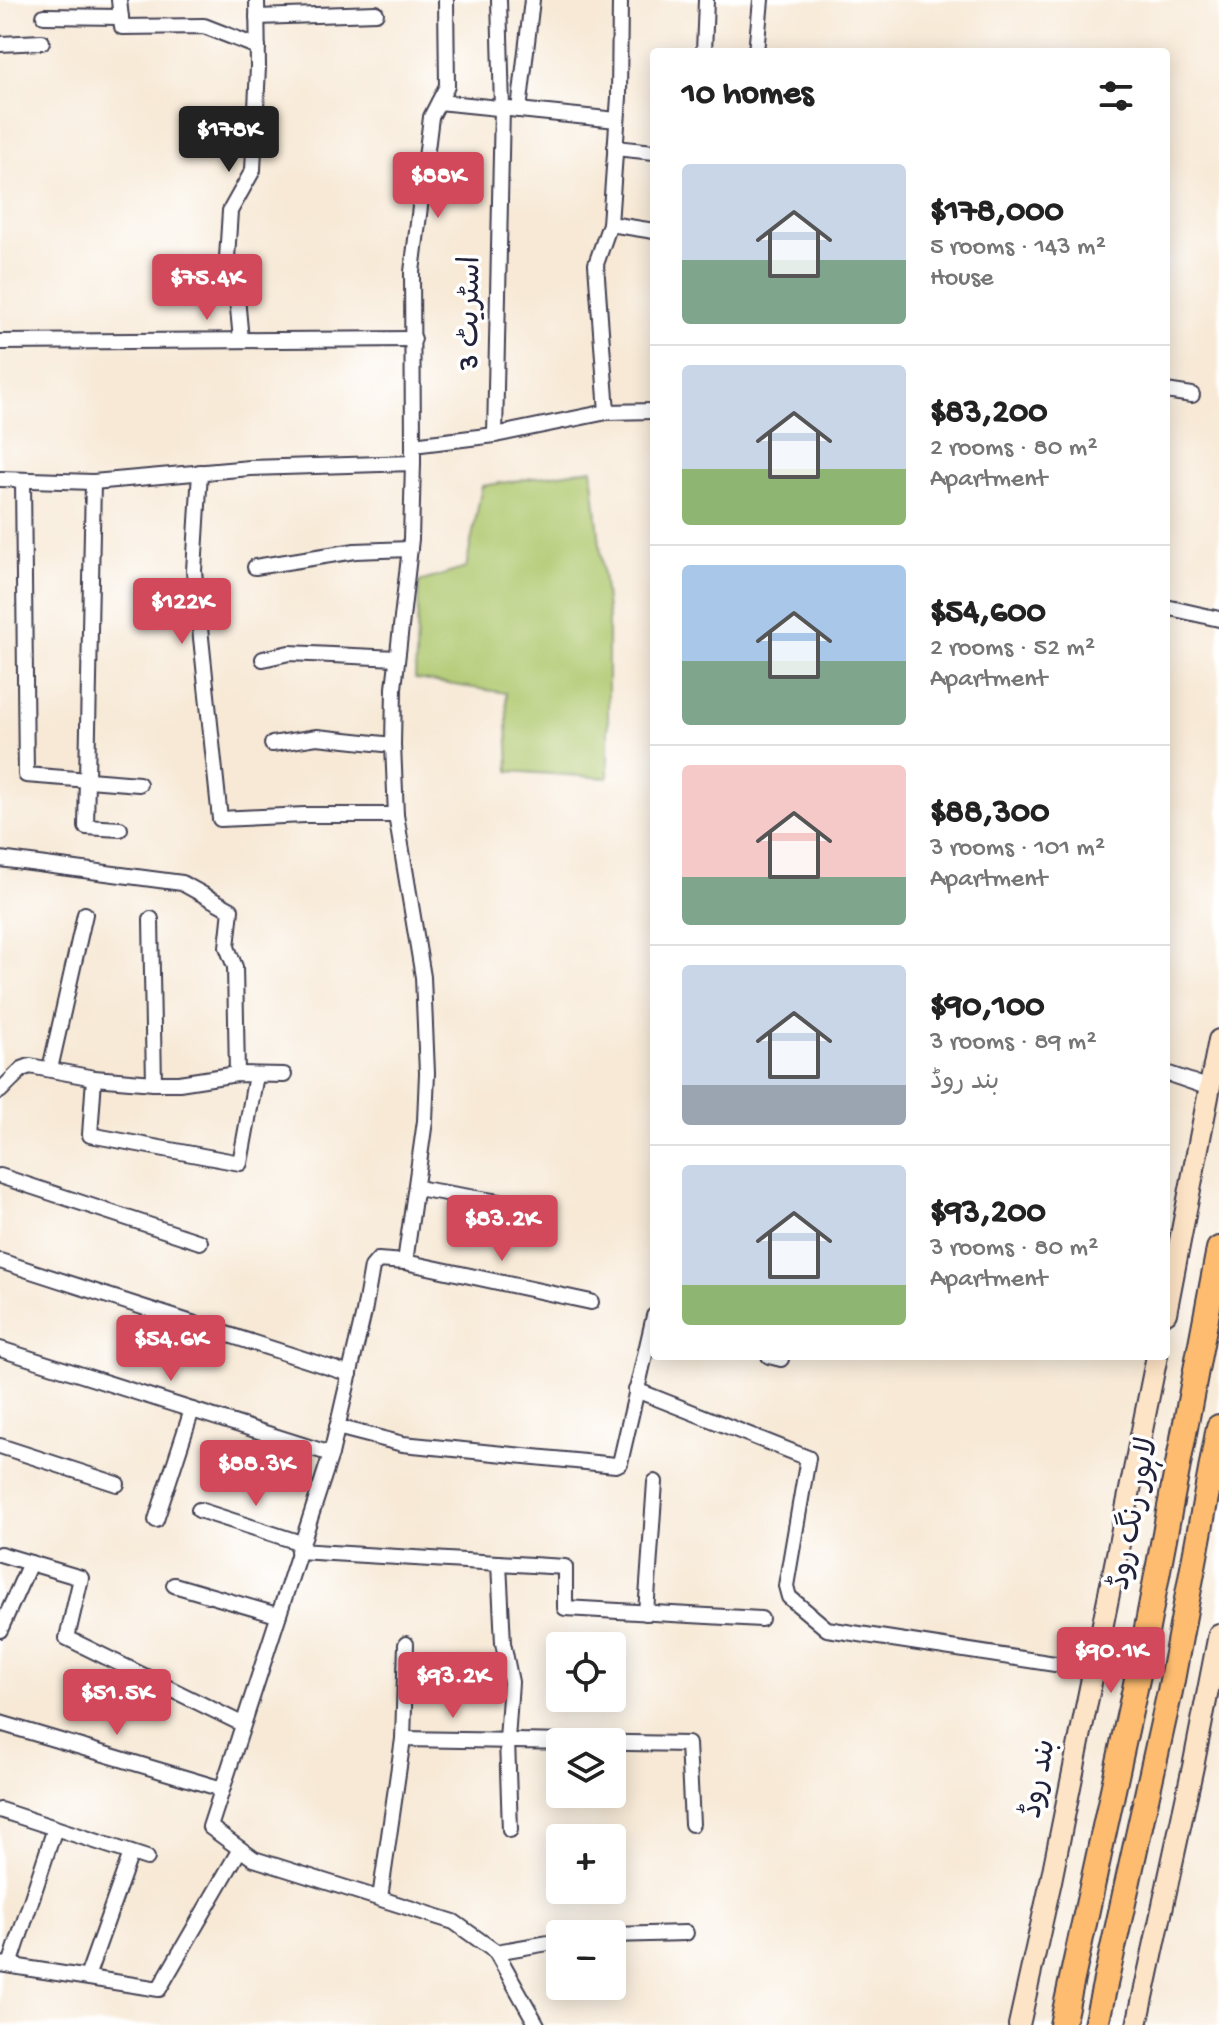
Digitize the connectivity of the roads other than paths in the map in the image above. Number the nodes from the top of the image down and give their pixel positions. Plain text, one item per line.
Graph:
1 (119, 0) edge
2 (257, 0) edge
3 (446, 0) edge
4 (499, 0) edge
5 (532, 0) edge
6 (620, 0) edge
7 (706, 0) edge
8 (761, 0) edge
9 (376, 13) dead end
10 (44, 16) dead end
11 (121, 17) junction
12 (257, 17) junction
13 (42, 42) dead end
14 (0, 44) edge
15 (258, 47) junction
16 (704, 48) edge
17 (756, 48) edge
18 (439, 102) junction
19 (502, 108) junction
20 (519, 110) junction
21 (617, 120) junction
22 (615, 148) junction
23 (650, 152) edge
24 (610, 224) junction
25 (650, 230) edge
26 (414, 339) junction
27 (241, 340) junction
28 (0, 342) edge
29 (1170, 392) edge
30 (1192, 395) dead end
31 (650, 411) edge
32 (607, 412) junction
33 (495, 435) junction
34 (413, 445) junction
35 (413, 463) junction
36 (200, 472) junction
37 (0, 479) edge
38 (23, 480) junction
39 (93, 482) junction
40 (410, 549) junction
41 (255, 567) dead end
42 (1170, 608) edge
43 (1219, 619) edge
44 (397, 658) junction
45 (263, 659) dead end
46 (272, 744) dead end
47 (393, 745) junction
48 (87, 780) junction
49 (139, 784) dead end
50 (396, 815) junction
51 (120, 829) dead end
52 (0, 859) edge
53 (85, 914) dead end
54 (151, 919) dead end
55 (1219, 1040) edge
56 (50, 1069) junction
57 (237, 1074) junction
58 (1170, 1074) edge
59 (256, 1075) junction
60 (284, 1075) dead end
61 (94, 1078) junction
62 (154, 1083) junction
63 (1210, 1088) junction
64 (0, 1091) edge
65 (0, 1176) edge
66 (416, 1188) junction
67 (546, 1210) dead end
68 (200, 1242) dead end
69 (1219, 1249) edge
70 (0, 1261) edge
71 (405, 1262) junction
72 (1170, 1293) edge
73 (591, 1302) dead end
74 (650, 1336) edge
75 (0, 1349) edge
76 (1156, 1360) edge
77 (350, 1374) junction
78 (636, 1390) junction
79 (192, 1410) junction
80 (337, 1427) junction
81 (1219, 1427) edge
82 (0, 1446) edge
83 (331, 1454) junction
84 (655, 1482) dead end
85 (117, 1484) dead end
86 (199, 1510) dead end
87 (156, 1520) dead end
88 (300, 1547) junction
89 (0, 1554) edge
90 (30, 1563) junction
91 (499, 1563) junction
92 (174, 1585) dead end
93 (646, 1613) junction
94 (277, 1615) junction
95 (761, 1619) dead end
96 (0, 1630) edge
97 (1219, 1634) edge
98 (406, 1644) dead end
99 (1094, 1670) junction
100 (0, 1723) edge
101 (242, 1724) junction
102 (403, 1739) junction
103 (507, 1740) junction
104 (222, 1789) junction
105 (0, 1810) edge
106 (692, 1824) dead end
107 (55, 1828) junction
108 (510, 1830) dead end
109 (240, 1849) junction
110 (131, 1853) junction
111 (147, 1858) dead end
112 (380, 1898) junction
113 (686, 1933) dead end
114 (626, 1935) edge
115 (546, 1943) edge
116 (496, 1952) junction
117 (5, 1964) edge
118 (87, 1977) junction
119 (537, 2025) edge
120 (1019, 2025) edge
121 (1062, 2025) edge
122 (1096, 2025) edge
123 (1137, 2025) edge

1 - 11 street
2 - 12 street
3 - 18 street
4 - 19 street, اسٹریٹ 3
5 - 20 street
6 - 21 street
7 - 16 street
8 - 17 street
9 - 12 street
10 - 11 street
11 - 15 street
12 - 15 street
13 - 14 street
15 - 27 street
18 - 19 street
18 - 26 street
19 - 20 street
19 - 33 street, اسٹریٹ 3
20 - 21 street
21 - 22 street
22 - 23 street
22 - 24 street
24 - 25 street
24 - 32 street
26 - 27 street
26 - 34 street
27 - 28 street
29 - 30 street
31 - 32 street
32 - 33 street
33 - 34 street
34 - 35 street
35 - 36 street
35 - 40 street
36 - 39 street
36 - 50 street
37 - 38 street
38 - 39 street
38 - 48 street
39 - 48 street
40 - 41 street
40 - 44 street
42 - 43 street
44 - 45 street
44 - 47 street
46 - 47 street
47 - 50 street
48 - 49 street
48 - 51 street
50 - 66 street
52 - 57 street
53 - 56 street
54 - 62 street
55 - 63 main road
56 - 61 street
56 - 64 street
57 - 59 street
57 - 62 street
58 - 63 street
59 - 60 street
59 - 61 street
61 - 62 street
63 - 72 main road
65 - 68 street
66 - 67 street
66 - 71 street
69 - 121 highway, لاہور رنگ روڈ
70 - 77 street
71 - 73 street
71 - 77 street
74 - 78 street
75 - 79 street
76 - 99 main road, بند روڈ
77 - 80 street
78 - 80 street
78 - 99 street
79 - 83 street
79 - 87 street
80 - 83 street
81 - 122 highway
82 - 85 street
83 - 88 street
84 - 93 street
86 - 88 street
88 - 91 street
88 - 94 street
89 - 90 street
90 - 96 street
90 - 101 street
91 - 93 street
91 - 103 street
92 - 94 street
93 - 95 street
94 - 101 street
97 - 123 main road
98 - 102 street
99 - 120 main road, بند روڈ
100 - 104 street
101 - 104 street
102 - 103 street
102 - 112 street
103 - 106 street
103 - 108 street
104 - 109 street
105 - 107 street
107 - 110 street
107 - 117 street
109 - 112 street
109 - 118 street
110 - 111 street
110 - 118 street
112 - 116 street
113 - 114 street
115 - 116 street
116 - 119 street
117 - 118 street

